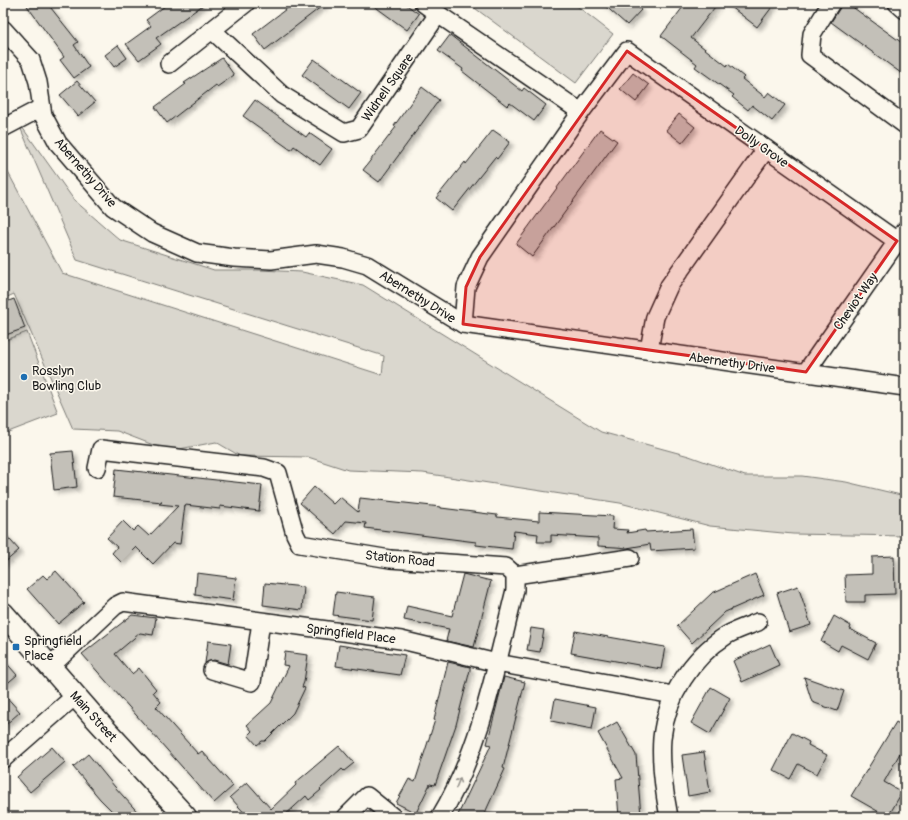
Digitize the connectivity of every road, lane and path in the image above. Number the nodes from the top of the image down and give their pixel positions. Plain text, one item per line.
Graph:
1 (246, 3) edge
2 (423, 3) edge
3 (831, 3) edge
4 (897, 3) edge
5 (905, 10) edge
6 (438, 14) junction
7 (3, 29) edge
8 (212, 30) junction
9 (169, 64) dead end
10 (41, 108) junction
11 (581, 112) junction
12 (905, 125) edge
13 (3, 128) edge
14 (766, 149) junction
15 (901, 235) edge
16 (462, 324) junction
17 (649, 350) junction
18 (806, 372) junction
19 (905, 387) edge
20 (97, 468) dead end
21 (630, 558) dead end
22 (515, 575) junction
23 (3, 613) edge
24 (261, 622) junction
25 (758, 622) dead end
26 (497, 663) junction
27 (50, 667) junction
28 (212, 670) dead end
29 (673, 695) junction
30 (75, 696) junction
31 (3, 759) edge
32 (186, 817) edge
33 (346, 817) edge
34 (393, 817) edge
35 (440, 817) edge
36 (669, 817) edge

1 - 8 street
2 - 6 street
3 - 12 street
4 - 5 street
6 - 8 street, Widnell Square
6 - 11 street
7 - 10 street, Abernethy Drive
8 - 9 street
10 - 13 street
10 - 16 street, Abernethy Drive
11 - 14 street, Dolly Grove
11 - 16 street
14 - 15 street, Dolly Grove
14 - 17 street
15 - 18 street, Cheviot Way
16 - 17 street, Abernethy Drive
17 - 18 street, Abernethy Drive
18 - 19 street, Abernethy Drive
20 - 22 street, Station Road
21 - 22 street
22 - 26 street
23 - 27 main road, Main Street
24 - 26 street, Springfield Place
24 - 27 street, Springfield Place
24 - 28 street
25 - 29 street
26 - 29 street, Springfield Place
35 -> 26 street
27 - 30 main road, Main Street
29 - 36 street
30 - 31 street
30 - 32 main road, Main Street
33 - 34 street

